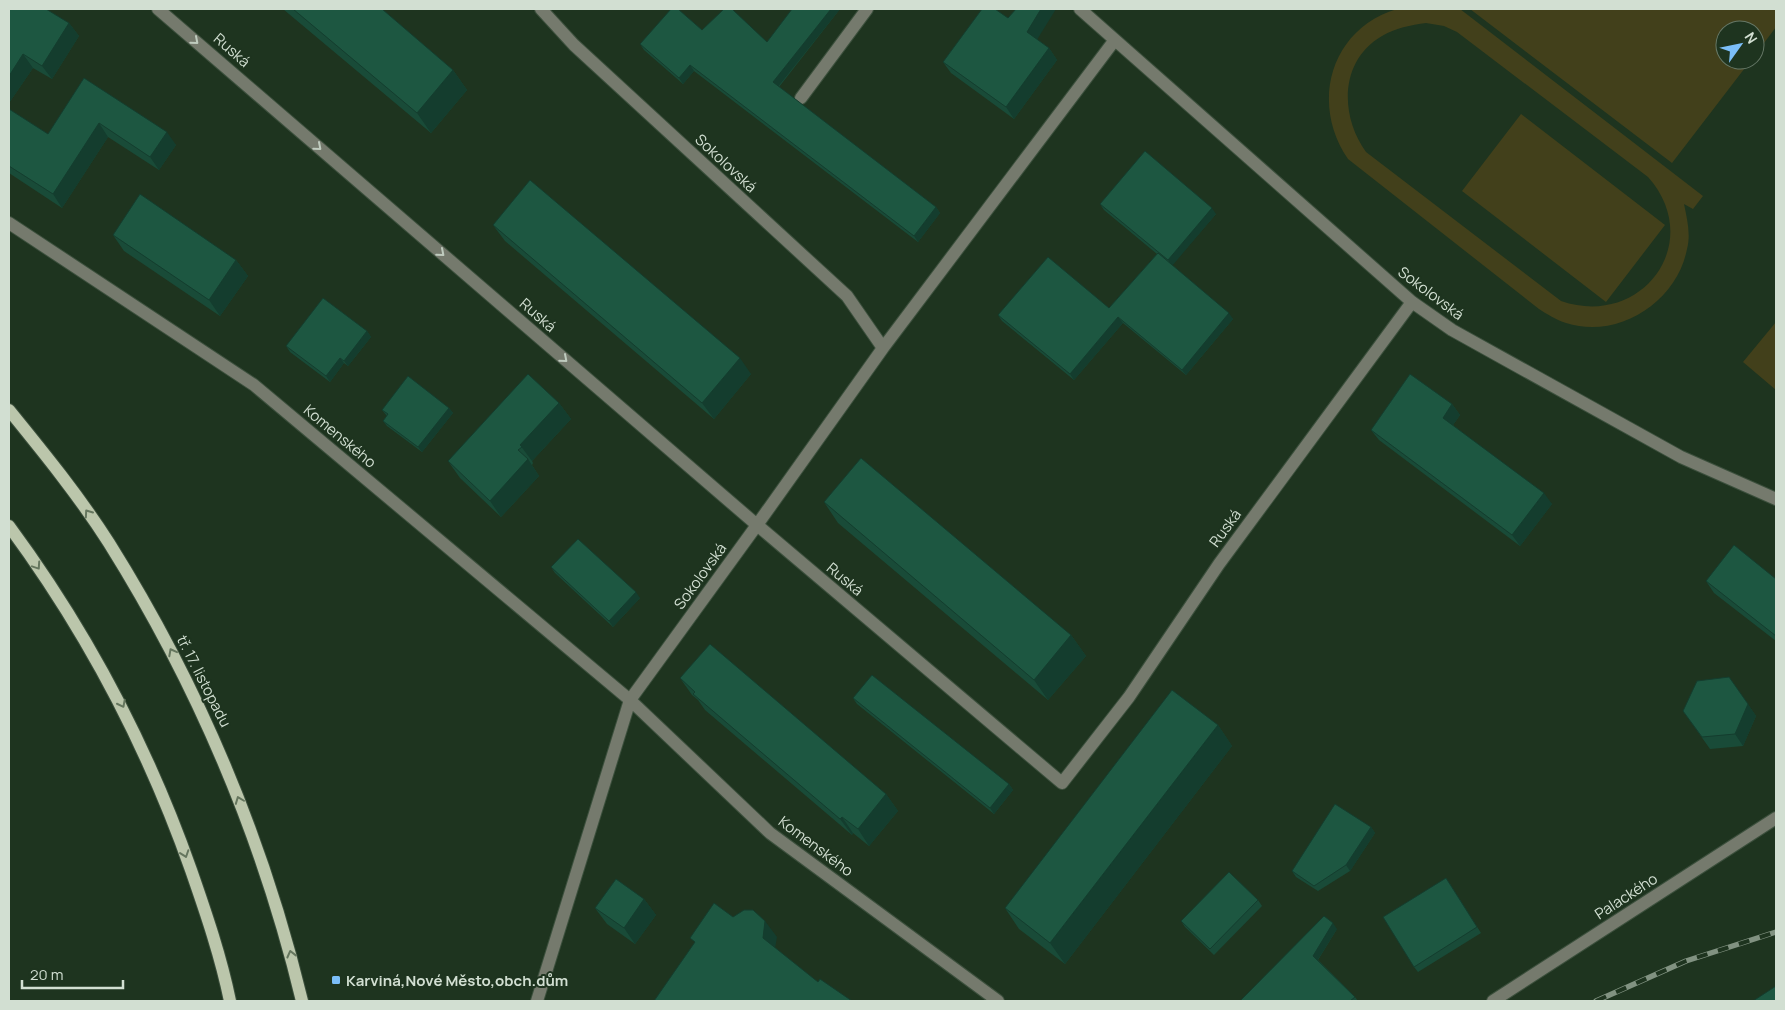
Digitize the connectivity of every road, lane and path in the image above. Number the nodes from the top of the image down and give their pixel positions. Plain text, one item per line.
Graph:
1 (158, 9) edge
2 (540, 9) edge
3 (867, 9) edge
4 (1080, 9) edge
5 (1114, 41) junction
6 (801, 98) dead end
7 (9, 223) edge
8 (1412, 302) junction
9 (883, 348) junction
10 (9, 410) edge
11 (1776, 499) edge
12 (9, 526) edge
13 (757, 526) junction
14 (630, 700) junction
15 (1776, 818) edge
16 (230, 1001) edge
17 (302, 1001) edge
18 (537, 1001) edge
19 (998, 1001) edge
20 (1493, 1001) edge

1 -> 13 street, Ruská
2 - 9 street, Sokolovská
3 - 6 street
4 - 5 street, Sokolovská
5 - 8 street, Sokolovská
5 - 9 street, Sokolovská
7 - 14 street, Komenského
8 - 11 street, Sokolovská
8 - 13 street, Ruská
9 - 13 street, Sokolovská
17 -> 10 main road, tř. 17. listopadu
12 -> 16 main road
13 - 14 street, Sokolovská
14 - 18 street
14 - 19 street, Komenského
15 - 20 street, Palackého

